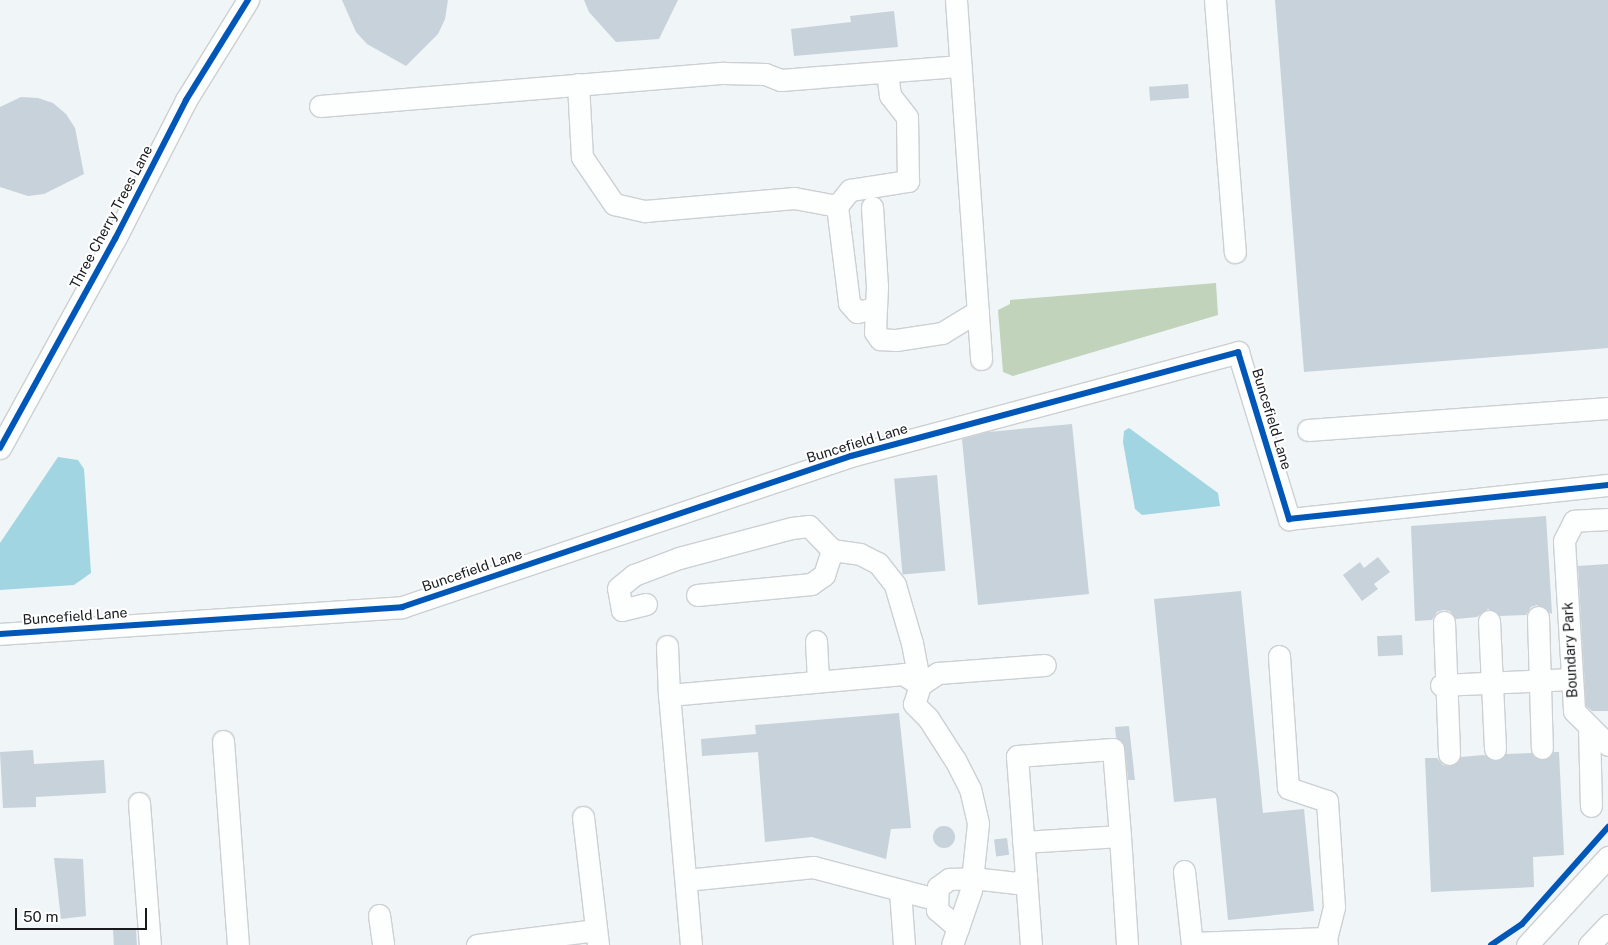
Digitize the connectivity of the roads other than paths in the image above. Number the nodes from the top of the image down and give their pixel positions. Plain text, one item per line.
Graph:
1 (248, 0) edge
2 (956, 0) edge
3 (1215, 0) edge
4 (960, 66) junction
5 (887, 72) junction
6 (578, 84) junction
7 (320, 106) dead end
8 (837, 206) junction
9 (872, 207) dead end
10 (1235, 252) dead end
11 (875, 308) junction
12 (978, 311) junction
13 (981, 358) dead end
14 (1608, 408) edge
15 (1308, 430) dead end
16 (0, 448) edge
17 (1608, 485) edge
18 (1608, 519) edge
19 (832, 550) junction
20 (697, 595) dead end
21 (646, 604) dead end
22 (1538, 617) dead end
23 (1489, 621) dead end
24 (1444, 622) dead end
25 (0, 634) edge
26 (816, 641) dead end
27 (667, 646) dead end
28 (1279, 656) dead end
29 (1045, 665) dead end
30 (1572, 679) junction
31 (1540, 680) junction
32 (818, 682) junction
33 (1492, 683) junction
34 (1444, 685) junction
35 (920, 686) junction
36 (669, 695) junction
37 (1589, 726) junction
38 (223, 741) dead end
39 (1608, 745) edge
40 (1542, 748) dead end
41 (1495, 749) dead end
42 (1449, 754) dead end
43 (139, 803) dead end
44 (1591, 806) dead end
45 (583, 817) dead end
46 (1120, 836) junction
47 (1023, 842) junction
48 (1608, 857) edge
49 (1184, 871) dead end
50 (1026, 876) junction
51 (973, 878) junction
52 (686, 880) junction
53 (900, 891) junction
54 (935, 899) junction
55 (378, 915) dead end
56 (1608, 925) edge
57 (597, 937) edge
58 (955, 937) edge
59 (1327, 941) edge
60 (1192, 944) edge
61 (150, 945) edge
62 (238, 945) edge
63 (383, 945) edge
64 (477, 945) edge
65 (691, 945) edge
66 (904, 945) edge
67 (1031, 945) edge
68 (1127, 945) edge
69 (1526, 945) edge
70 (1589, 945) edge

1 - 16 street, Three Cherry Trees Lane
2 - 4 street
3 - 10 street
4 - 5 street
4 - 12 street
5 - 6 street
5 - 8 street
6 - 7 street
6 - 8 street
8 - 11 street
9 - 11 street
11 - 12 street
12 - 13 street
14 - 15 street
17 - 25 street, Buncefield Lane
18 - 30 street, Boundary Park
19 - 20 street
19 - 21 street
19 - 35 street
22 - 31 street
23 - 33 street
24 - 34 street
26 - 32 street
27 - 36 street
28 - 59 street
29 - 35 street
30 - 31 street
30 - 37 street, Boundary Park
31 - 33 street
31 - 40 street
32 - 35 street
32 - 36 street
33 - 34 street
33 - 41 street
34 - 42 street
35 - 51 street
36 - 52 street
37 - 39 street, Boundary Park
37 - 44 street
38 - 62 street
43 - 61 street
45 - 57 street
46 - 47 street
46 - 47 street
46 - 68 street
47 - 50 street
48 - 69 street
49 - 60 street
50 - 51 street
50 - 67 street
51 - 54 street
51 - 58 street
52 - 53 street
52 - 65 street
53 - 54 street
53 - 66 street
54 - 58 street
55 - 63 street
56 - 70 street
57 - 64 street
59 - 60 street

